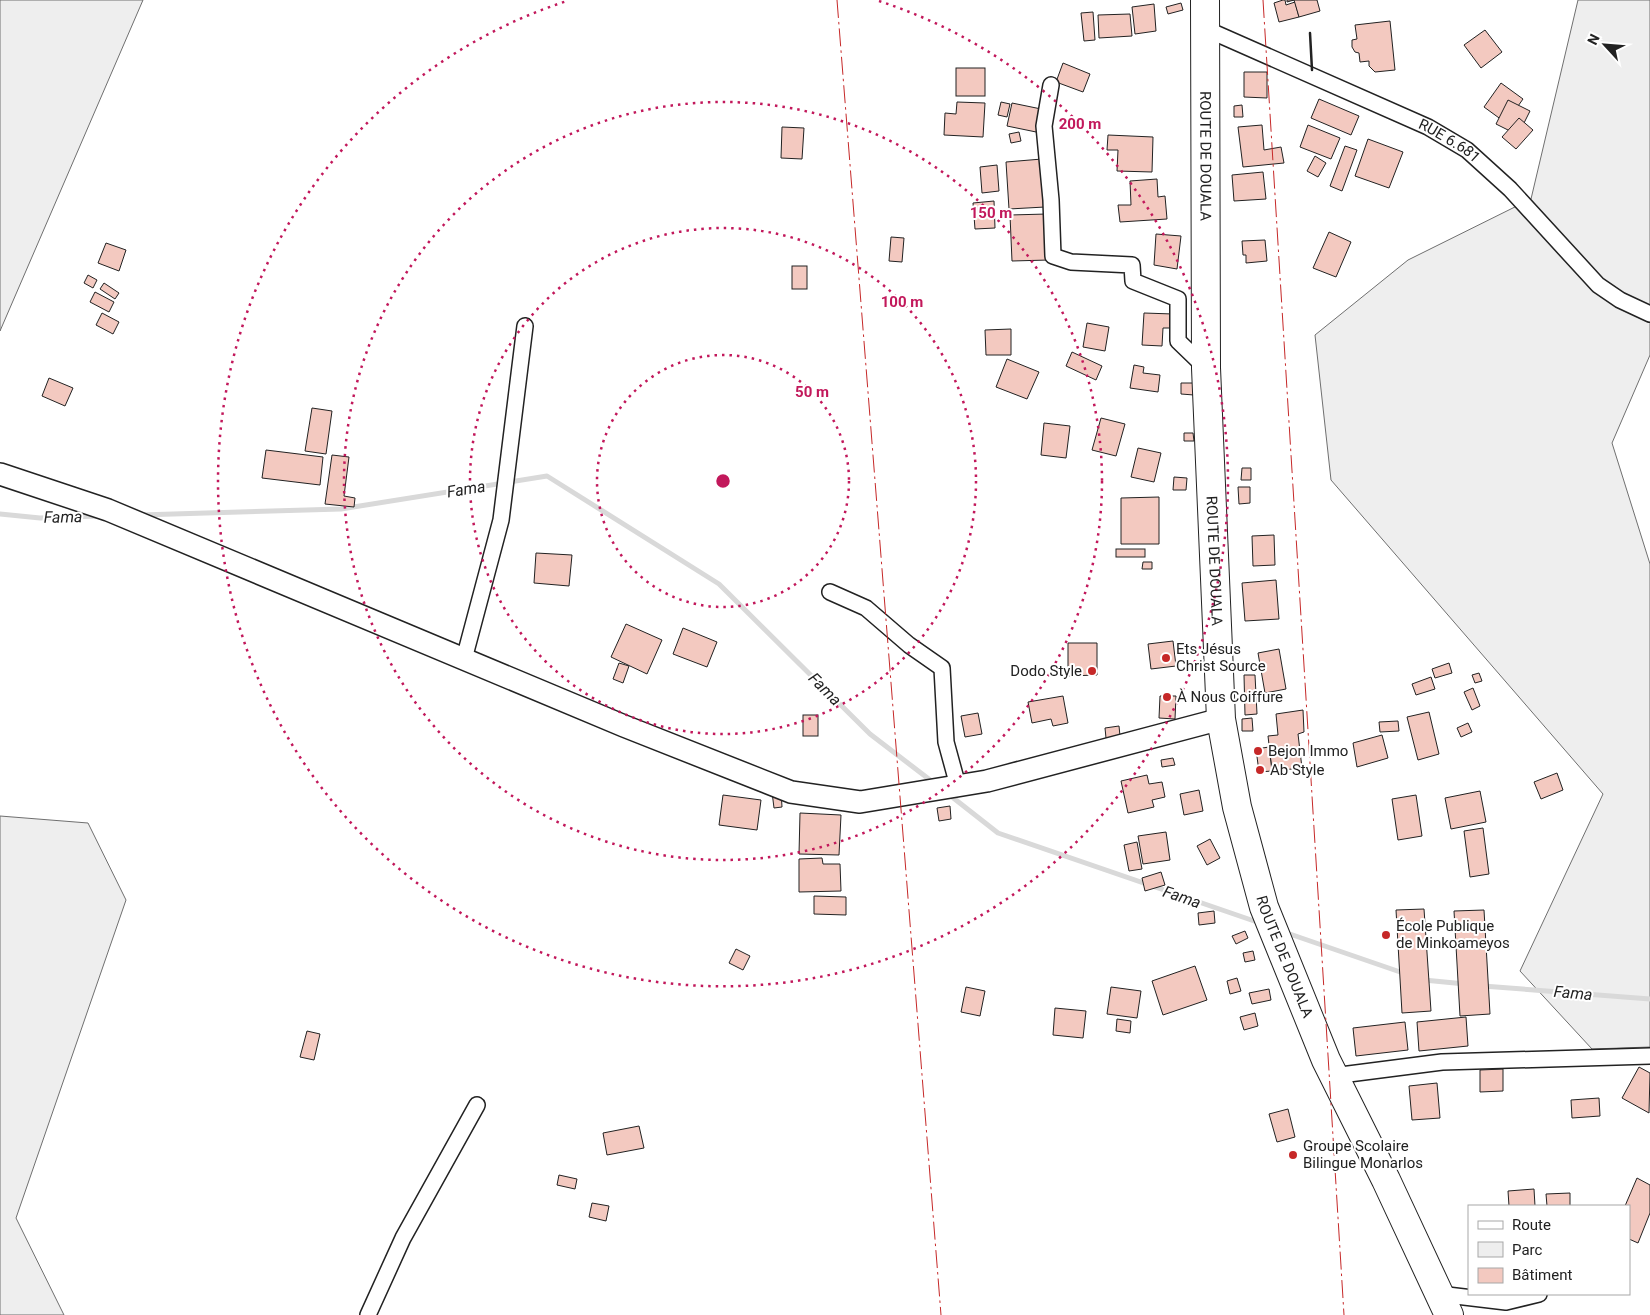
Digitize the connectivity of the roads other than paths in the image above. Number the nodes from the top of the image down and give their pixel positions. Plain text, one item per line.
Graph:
1 (1205, 0) edge
2 (1206, 29) junction
3 (1052, 85) dead end
4 (1650, 314) edge
5 (525, 326) dead end
6 (1206, 368) junction
7 (0, 474) edge
8 (830, 592) dead end
9 (464, 659) junction
10 (1221, 719) junction
11 (958, 786) junction
12 (1650, 1056) edge
13 (1333, 1076) junction
14 (477, 1105) dead end
15 (1535, 1295) edge
16 (1444, 1305) edge
17 (368, 1315) edge

1 - 2 highway, ROUTE DE DOUALA
2 - 4 street, RUE 6.681
2 - 6 highway, ROUTE DE DOUALA
3 - 6 street
5 - 9 street
6 - 10 highway, ROUTE DE DOUALA
7 - 9 street
8 - 11 street
9 - 11 street
10 - 11 street
10 - 13 highway, ROUTE DE DOUALA
12 - 13 street
13 - 16 highway, ROUTE DE DOUALA
14 - 17 street
15 - 16 street

